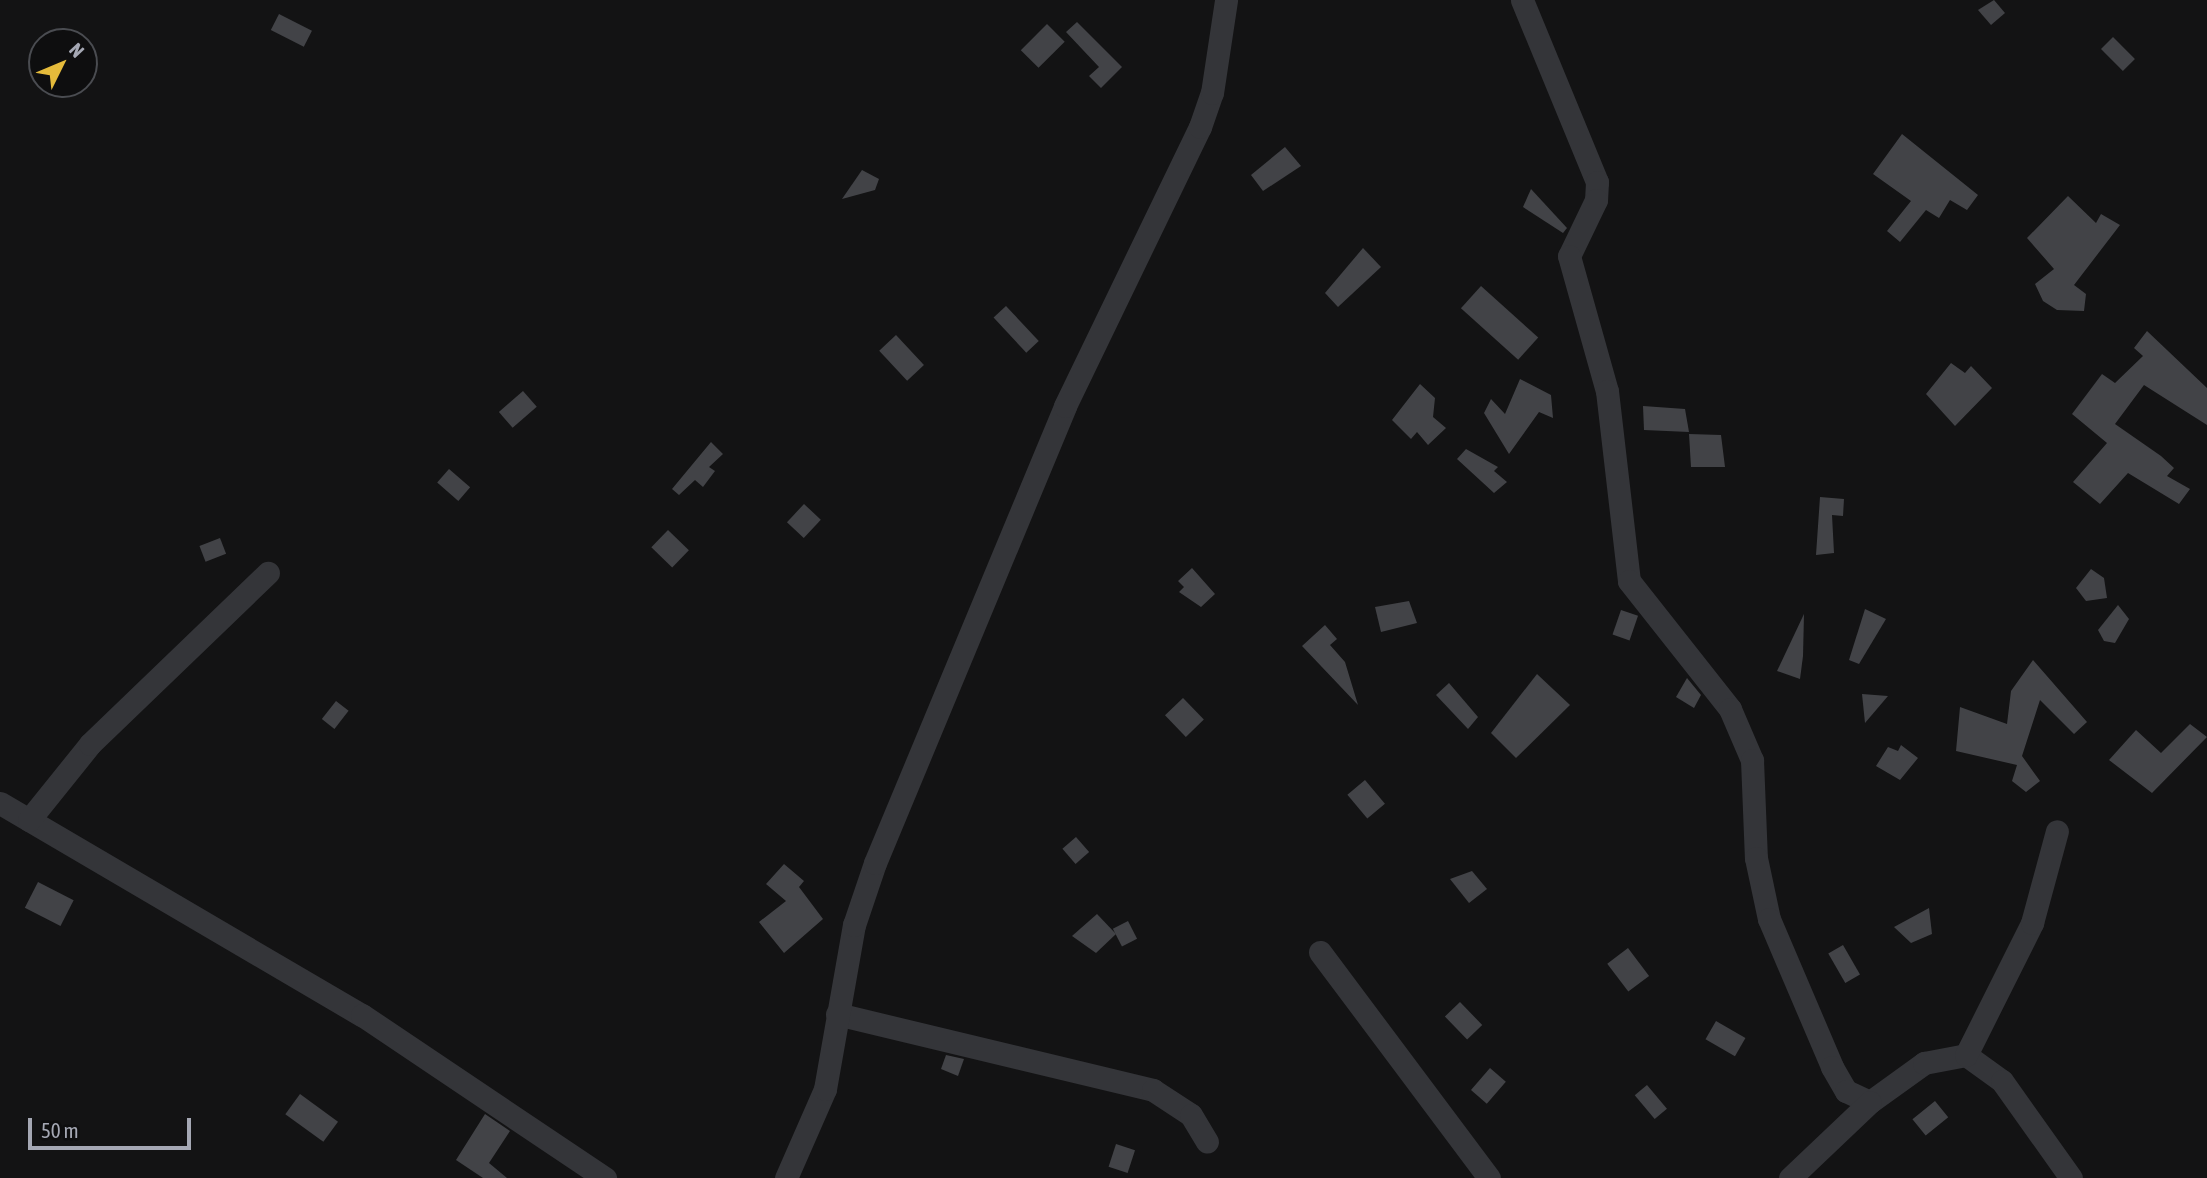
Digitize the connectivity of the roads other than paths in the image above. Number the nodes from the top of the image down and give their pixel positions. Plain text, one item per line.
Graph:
1 (1226, 0) edge
2 (1522, 0) edge
3 (268, 572) dead end
4 (0, 803) edge
5 (29, 820) junction
6 (2057, 831) dead end
7 (1320, 952) dead end
8 (837, 1014) junction
9 (1966, 1055) junction
10 (1870, 1102) junction
11 (1207, 1142) dead end
12 (606, 1178) edge
13 (786, 1178) edge
14 (1489, 1178) edge
15 (1790, 1178) edge
16 (2071, 1178) edge

1 - 8 street
2 - 10 street
3 - 5 street
4 - 5 street
5 - 12 street
6 - 9 street
7 - 14 street
8 - 11 street
8 - 13 street
9 - 10 street
9 - 16 street
10 - 15 street

